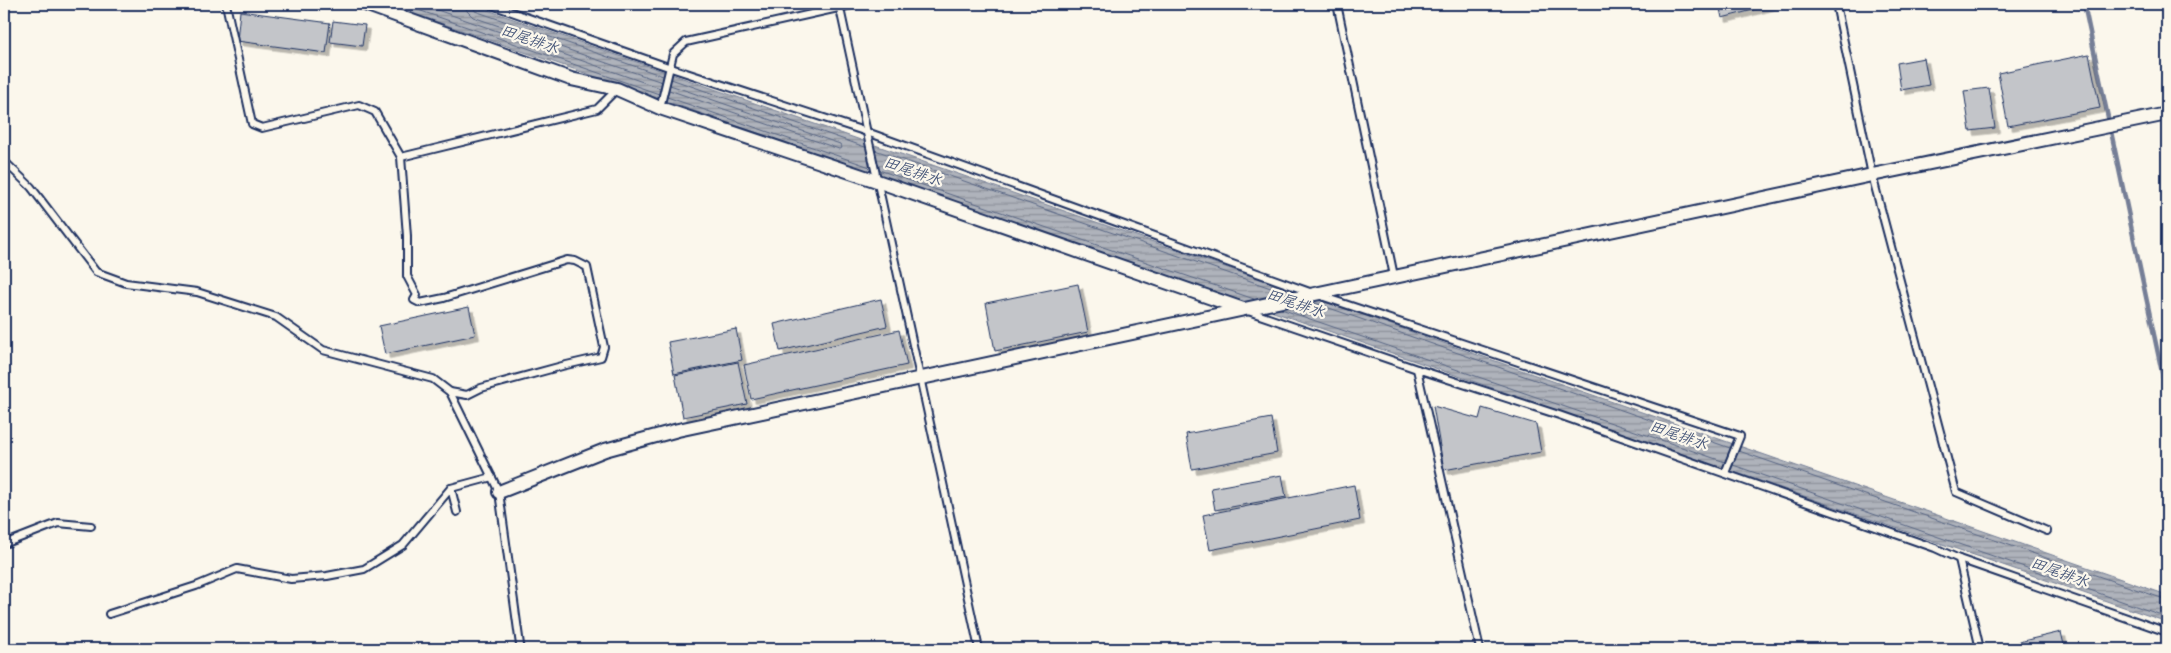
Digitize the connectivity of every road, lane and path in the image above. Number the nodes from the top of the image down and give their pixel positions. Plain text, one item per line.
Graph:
1 (226, 4) edge
2 (365, 4) edge
3 (489, 4) edge
4 (856, 4) edge
5 (1337, 4) edge
6 (1836, 4) edge
7 (839, 6) edge
8 (671, 68) junction
9 (617, 89) junction
10 (662, 102) junction
11 (2167, 114) edge
12 (867, 132) junction
13 (401, 157) junction
14 (4, 161) edge
15 (1872, 175) junction
16 (877, 181) junction
17 (1394, 276) junction
18 (1318, 295) junction
19 (1245, 310) junction
20 (1417, 369) junction
21 (919, 378) junction
22 (450, 392) junction
23 (1725, 473) junction
24 (492, 477) junction
25 (452, 488) junction
26 (499, 492) junction
27 (457, 512) dead end
28 (91, 526) dead end
29 (2047, 530) dead end
30 (4, 544) edge
31 (1959, 559) junction
32 (109, 614) dead end
33 (2167, 632) edge
34 (519, 649) edge
35 (979, 649) edge
36 (1480, 649) edge
37 (1980, 649) edge

1 - 13 lane
2 - 9 street
3 - 8 lane
4 - 7 lane
5 - 17 lane
6 - 15 lane
7 - 8 lane
7 - 12 lane
8 - 10 lane
8 - 12 lane
9 - 10 street
9 - 13 lane
10 - 16 street
11 - 15 street
12 - 16 lane
12 - 18 lane
13 - 22 lane
14 - 22 lane
15 - 17 street
15 - 29 lane
16 - 19 street
16 - 21 lane
17 - 18 street
18 - 19 street
18 - 23 lane
19 - 20 lane
19 - 21 street
20 - 23 lane
20 - 36 lane
21 - 26 street
21 - 35 lane
22 - 24 lane
23 - 31 lane
24 - 25 lane
24 - 26 lane
25 - 27 lane
25 - 32 lane
26 - 34 lane
28 - 30 lane
31 - 33 lane
31 - 37 lane

